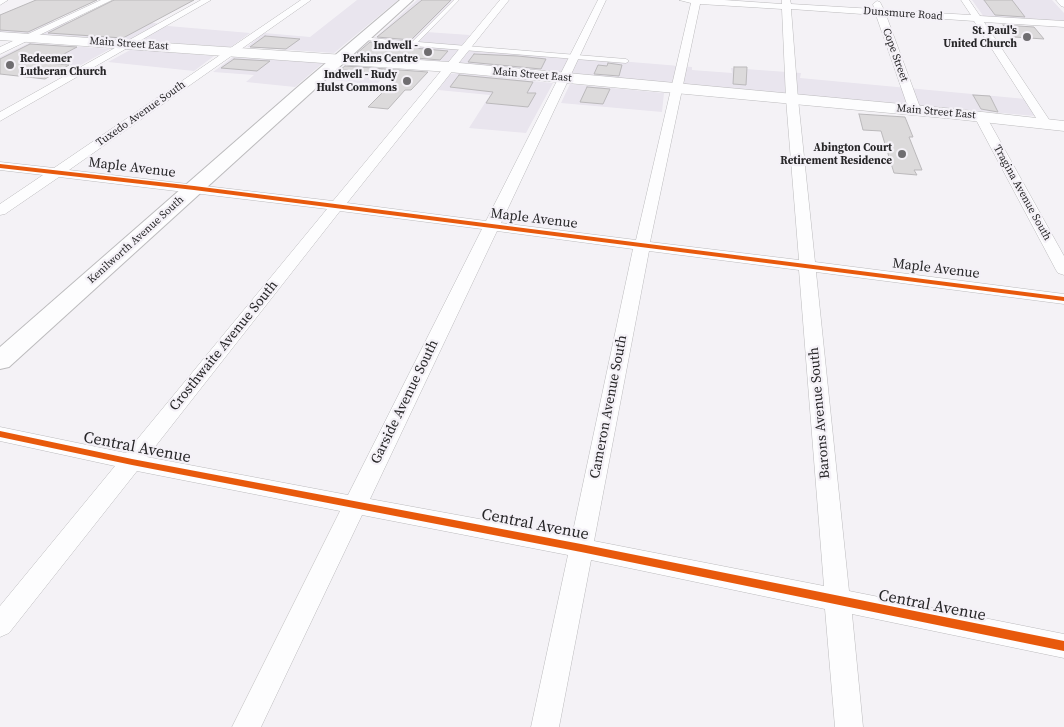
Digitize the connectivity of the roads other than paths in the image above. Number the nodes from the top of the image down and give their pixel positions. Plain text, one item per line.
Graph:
1 (4, 0) edge
2 (108, 0) edge
3 (207, 0) edge
4 (307, 0) edge
5 (407, 0) edge
6 (457, 0) edge
7 (505, 0) edge
8 (602, 0) edge
9 (683, 0) edge
10 (695, 0) edge
11 (876, 0) edge
12 (965, 0) edge
13 (1060, 0) edge
14 (0, 2) edge
15 (786, 3) edge
16 (1064, 4) edge
17 (880, 13) junction
18 (977, 19) junction
19 (1064, 24) edge
20 (0, 36) edge
21 (28, 38) junction
22 (362, 39) junction
23 (128, 44) junction
24 (413, 44) junction
25 (465, 48) junction
26 (0, 51) edge
27 (232, 51) junction
28 (572, 57) junction
29 (340, 58) junction
30 (626, 61) dead end
31 (449, 67) junction
32 (563, 78) junction
33 (676, 88) junction
34 (792, 99) junction
35 (915, 110) junction
36 (0, 116) edge
37 (980, 116) junction
38 (1046, 124) junction
39 (1064, 126) edge
40 (0, 166) edge
41 (56, 172) junction
42 (194, 188) junction
43 (336, 206) junction
44 (0, 211) edge
45 (490, 226) junction
46 (642, 245) junction
47 (806, 265) junction
48 (1064, 270) edge
49 (1064, 299) edge
50 (0, 361) edge
51 (0, 434) edge
52 (132, 462) junction
53 (355, 505) junction
54 (581, 548) junction
55 (837, 601) junction
56 (0, 625) edge
57 (1064, 646) edge
58 (246, 727) edge
59 (545, 727) edge
60 (849, 727) edge

1 - 14 street
2 - 21 street
3 - 23 street
4 - 27 street, Tuxedo Avenue South
5 - 22 main road, Kenilworth Avenue South
6 - 24 lane
7 - 25 street, Crosthwaite Avenue South
8 - 28 street, Garside Avenue South
9 - 10 street, Dunsmure Road
10 - 15 street, Dunsmure Road
10 - 33 street, Cameron Avenue South
11 - 17 street, Cope Street
12 - 18 street
13 - 16 street
15 - 17 street, Dunsmure Road
15 - 34 street, Barons Avenue South
17 - 18 street, Dunsmure Road
17 - 35 street, Cope Street
18 - 19 street, Dunsmure Road
18 - 38 street
20 - 21 main road, Main Street East
21 - 23 main road, Main Street East
21 - 26 street
22 - 24 lane
22 - 29 main road, Kenilworth Avenue South
23 - 27 main road, Main Street East
23 - 36 street
24 - 25 lane
25 - 28 lane
25 - 31 street, Crosthwaite Avenue South
27 - 29 main road, Main Street East
27 - 41 street, Tuxedo Avenue South
28 - 30 lane
28 - 32 street, Garside Avenue South
29 - 31 main road, Main Street East
29 - 42 main road, Kenilworth Avenue South
31 - 32 main road, Main Street East
31 - 43 street, Crosthwaite Avenue South
32 - 33 main road, Main Street East
32 - 45 street, Garside Avenue South
33 - 34 main road, Main Street East
33 - 46 street, Cameron Avenue South
34 - 35 main road, Main Street East
34 - 47 street, Barons Avenue South
35 - 37 main road, Main Street East
37 - 38 main road, Main Street East
37 - 48 street, Tragina Avenue South
38 - 39 main road, Main Street East
40 - 41 street, Maple Avenue
41 - 42 street, Maple Avenue
41 - 44 street, Tuxedo Avenue South
42 - 43 street, Maple Avenue
42 - 50 main road, Kenilworth Avenue South
43 - 45 street, Maple Avenue
43 - 52 street, Crosthwaite Avenue South
45 - 46 street, Maple Avenue
45 - 53 street, Garside Avenue South
46 - 47 street, Maple Avenue
46 - 54 street, Cameron Avenue South
47 - 49 street, Maple Avenue
47 - 55 street, Barons Avenue South
51 - 52 street, Central Avenue
52 - 53 street, Central Avenue
52 - 56 street, Crosthwaite Avenue South
53 - 54 street, Central Avenue
53 - 58 street, Garside Avenue South
54 - 55 street, Central Avenue
54 - 59 street, Cameron Avenue South
55 - 57 street, Central Avenue
55 - 60 street, Barons Avenue South

